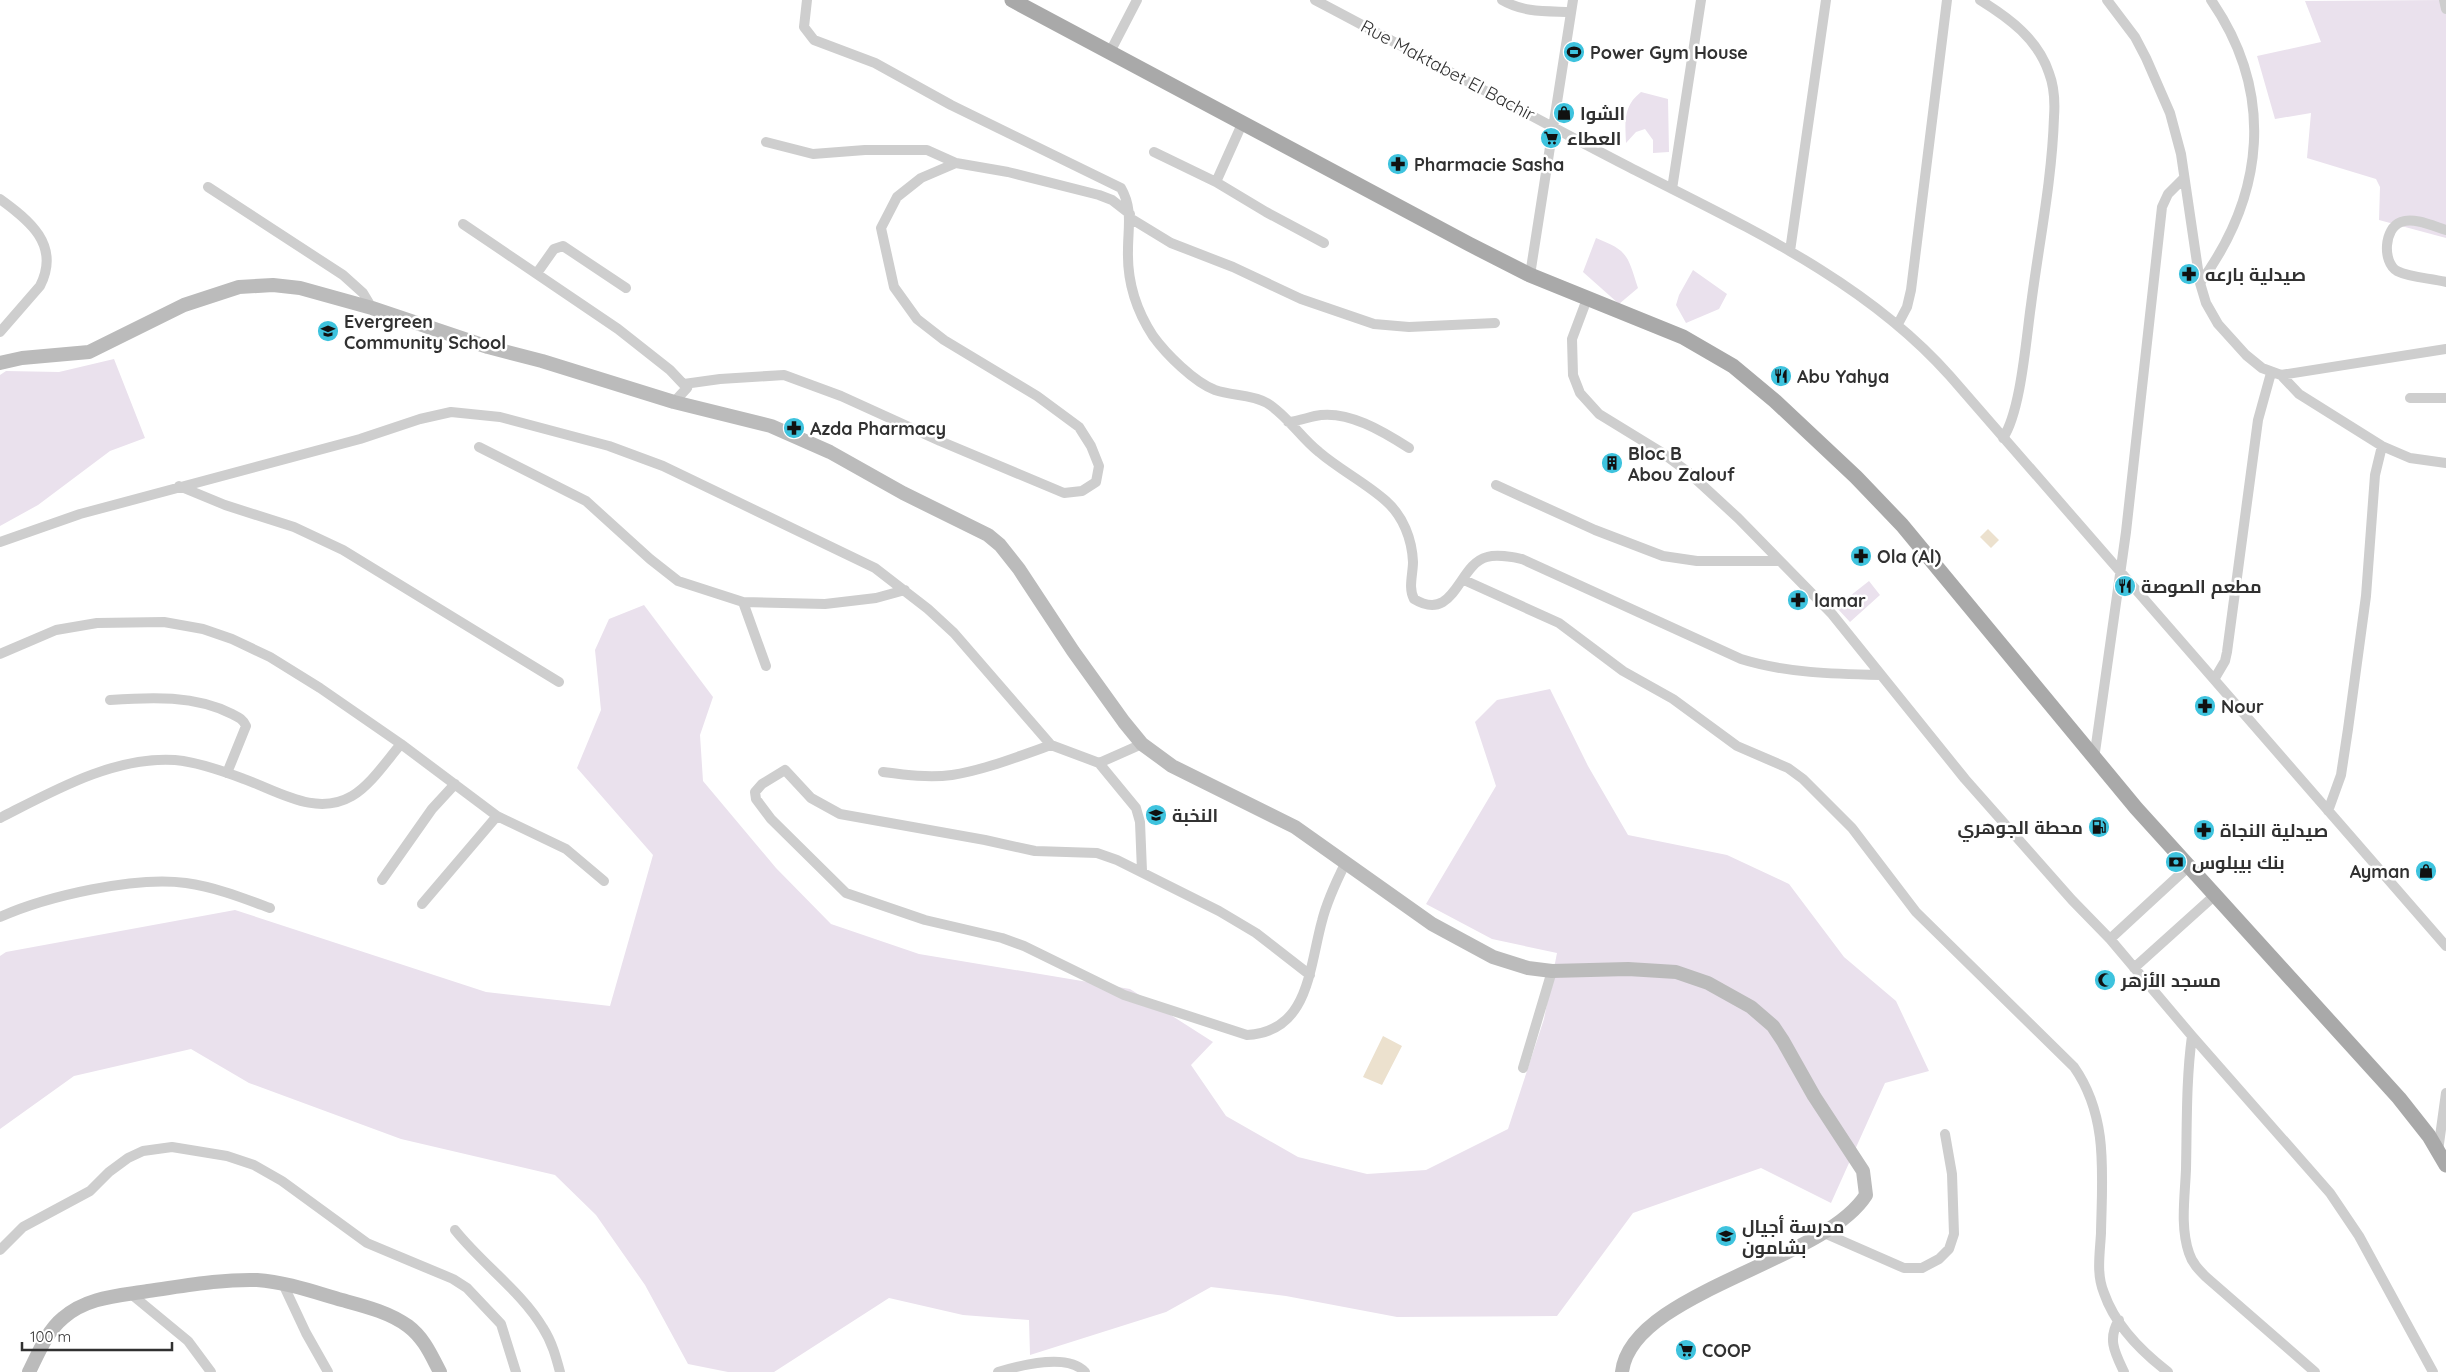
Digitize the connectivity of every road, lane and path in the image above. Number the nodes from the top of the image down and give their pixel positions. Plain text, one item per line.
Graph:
1 (807, 0) edge
2 (1012, 0) edge
3 (1137, 0) edge
4 (1315, 0) edge
5 (1502, 0) edge
6 (1573, 0) edge
7 (1700, 0) edge
8 (1826, 0) edge
9 (1947, 0) edge
10 (1980, 0) edge
11 (2107, 0) edge
12 (2211, 0) edge
13 (2444, 0) edge
14 (2446, 9) edge
15 (1572, 12) junction
16 (1110, 52) junction
17 (1242, 124) junction
18 (1554, 126) junction
19 (766, 142) dead end
20 (1154, 152) dead end
21 (956, 163) junction
22 (2184, 178) junction
23 (1216, 182) junction
24 (208, 187) dead end
25 (1672, 189) junction
26 (0, 199) edge
27 (1130, 216) junction
28 (462, 224) dead end
29 (2446, 230) edge
30 (1324, 243) dead end
31 (1790, 251) junction
32 (537, 273) junction
33 (1530, 274) junction
34 (2446, 282) edge
35 (2200, 283) junction
36 (626, 288) dead end
37 (1587, 299) junction
38 (372, 308) junction
39 (1495, 323) dead end
40 (1898, 324) junction
41 (0, 332) edge
42 (2446, 350) edge
43 (0, 363) edge
44 (2276, 374) junction
45 (684, 384) junction
46 (2410, 398) dead end
47 (2446, 398) edge
48 (674, 402) junction
49 (1288, 422) junction
50 (2003, 438) junction
51 (2382, 446) junction
52 (479, 448) dead end
53 (1409, 448) dead end
54 (2446, 463) edge
55 (1496, 485) dead end
56 (179, 486) junction
57 (0, 542) edge
58 (1779, 561) junction
59 (2121, 572) junction
60 (1464, 580) junction
61 (904, 590) junction
62 (743, 602) junction
63 (0, 654) edge
64 (766, 666) dead end
65 (1881, 675) junction
66 (2215, 678) junction
67 (559, 682) dead end
68 (110, 700) dead end
69 (401, 744) junction
70 (1142, 744) junction
71 (1051, 745) junction
72 (2094, 759) junction
73 (1099, 763) junction
74 (883, 772) dead end
75 (227, 773) junction
76 (455, 784) junction
77 (2328, 811) junction
78 (497, 816) junction
79 (0, 818) edge
80 (1346, 864) junction
81 (2188, 867) junction
82 (1142, 871) junction
83 (382, 880) dead end
84 (604, 881) dead end
85 (2214, 896) junction
86 (422, 904) dead end
87 (270, 908) dead end
88 (0, 917) edge
89 (2110, 939) junction
90 (2446, 946) edge
91 (2134, 968) junction
92 (1552, 971) junction
93 (1310, 975) junction
94 (2192, 1036) junction
95 (1523, 1068) dead end
96 (2446, 1093) edge
97 (1945, 1134) dead end
98 (2442, 1158) edge
99 (455, 1230) dead end
100 (1824, 1233) junction
101 (0, 1250) edge
102 (283, 1284) junction
103 (131, 1294) junction
104 (2119, 1320) junction
105 (32, 1371) edge
106 (211, 1372) edge
107 (328, 1372) edge
108 (440, 1372) edge
109 (516, 1372) edge
110 (560, 1372) edge
111 (998, 1372) edge
112 (1086, 1372) edge
113 (1622, 1372) edge
114 (2124, 1372) edge
115 (2168, 1372) edge
116 (2315, 1372) edge
117 (2434, 1372) edge

1 - 27 street
2 - 16 main road
3 - 16 street
4 - 18 street, Rue Maktabet El Bachir
5 - 15 street
6 - 15 street
7 - 25 street
8 - 31 street
9 - 40 street
10 - 50 street
11 - 22 street
12 - 35 street
13 - 14 street
15 - 18 street
16 - 17 main road
17 - 23 street
17 - 33 main road
18 - 25 street, Rue Maktabet El Bachir
18 - 33 street
19 - 21 street
20 - 23 street
21 - 27 street
21 - 45 street
22 - 35 street
22 - 59 street
23 - 30 street
24 - 38 street
25 - 31 street, Rue Maktabet El Bachir
26 - 41 street
27 - 39 street
27 - 49 street
28 - 32 street
29 - 34 street
31 - 40 street, Rue Maktabet El Bachir
32 - 36 street
32 - 45 street
33 - 37 main road
35 - 44 street
37 - 58 street
37 - 72 main road
38 - 43 street
38 - 48 street
40 - 50 street, Rue Maktabet El Bachir
42 - 44 street
44 - 51 street
44 - 66 street
45 - 48 street
46 - 47 street
48 - 70 street
49 - 53 street
49 - 60 street
50 - 59 street, Rue Maktabet El Bachir
51 - 54 street
51 - 77 street
52 - 62 street
55 - 58 street
56 - 57 street
56 - 61 street
56 - 67 street
58 - 65 street
59 - 66 street, Rue Maktabet El Bachir
59 - 72 street
60 - 65 street
60 - 104 street
61 - 62 street
61 - 71 street
62 - 64 street
63 - 69 street
65 - 89 street
66 - 77 street, Rue Maktabet El Bachir
68 - 75 street
69 - 75 street
69 - 76 street
70 - 73 street
70 - 80 street
71 - 73 street
71 - 74 street
72 - 81 main road
73 - 82 street
75 - 79 street
76 - 78 street
76 - 83 street
77 - 90 street, Rue Maktabet El Bachir
78 - 84 street
78 - 86 street
80 - 92 street
80 - 93 street
81 - 85 main road
81 - 89 street
82 - 93 street
82 - 93 street
85 - 91 street
85 - 98 main road
87 - 88 street
89 - 91 street
91 - 94 street
92 - 95 street
92 - 100 street
94 - 116 street
94 - 117 street
96 - 98 street
97 - 100 street
99 - 110 street
100 - 113 street
101 - 109 street
102 - 103 street
102 - 107 street
102 - 108 street
103 - 105 street
103 - 106 street
104 - 114 street
104 - 115 street
111 - 112 street

